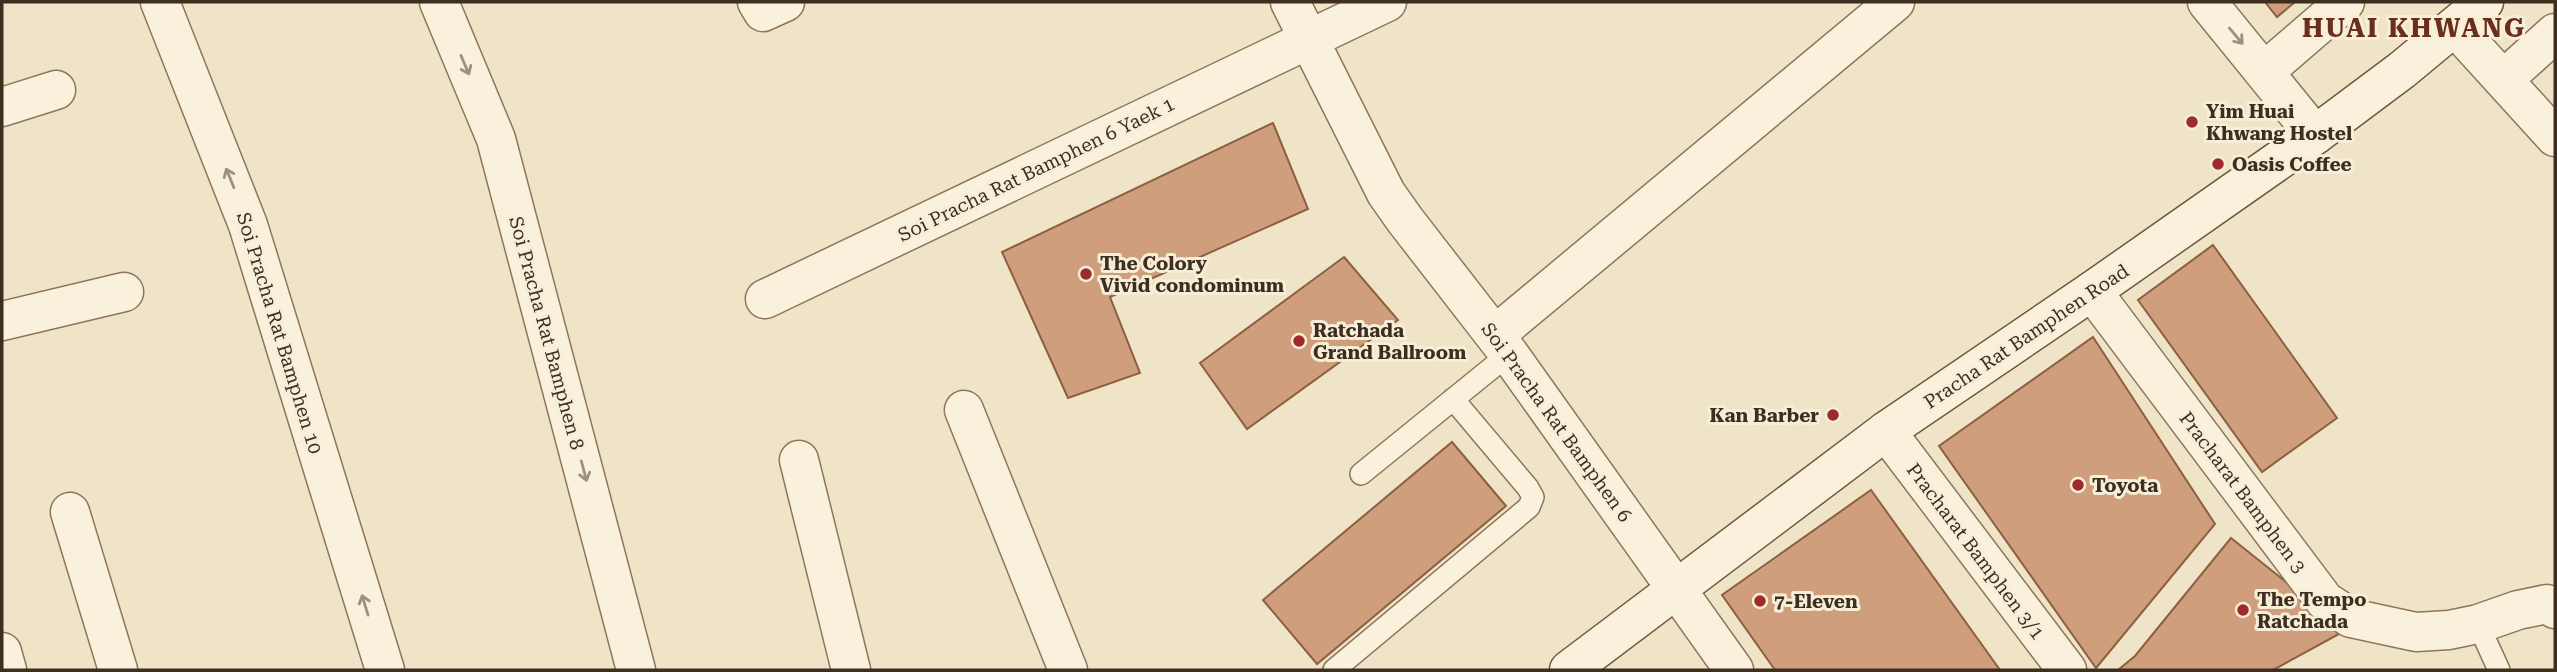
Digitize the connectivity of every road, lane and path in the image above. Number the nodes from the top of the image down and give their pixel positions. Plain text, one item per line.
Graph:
1 (160, 2) edge
2 (439, 2) edge
3 (757, 2) edge
4 (785, 2) edge
5 (1290, 2) edge
6 (1387, 2) edge
7 (1895, 2) edge
8 (2207, 2) edge
9 (2345, 2) edge
10 (2484, 2) edge
11 (2455, 27) junction
12 (2555, 33) edge
13 (1308, 38) junction
14 (2265, 71) junction
15 (2504, 79) junction
16 (56, 90) dead end
17 (2, 107) edge
18 (2315, 135) junction
19 (2555, 137) edge
20 (2092, 291) junction
21 (124, 292) dead end
22 (765, 299) dead end
23 (2, 321) edge
24 (1502, 344) junction
25 (1453, 399) junction
26 (964, 410) dead end
27 (1886, 431) junction
28 (799, 460) dead end
29 (1361, 474) dead end
30 (70, 512) dead end
31 (1677, 590) junction
32 (2555, 609) edge
33 (2478, 624) junction
34 (2, 652) edge
35 (7, 670) edge
36 (118, 670) edge
37 (385, 670) edge
38 (636, 670) edge
39 (851, 670) edge
40 (1068, 670) edge
41 (1334, 670) edge
42 (1569, 670) edge
43 (1734, 670) edge
44 (2067, 670) edge
45 (2499, 670) edge

37 -> 1 street, Soi Pracha Rat Bamphen 10
2 -> 38 street, Soi Pracha Rat Bamphen 8
3 - 4 street
5 - 13 street, Soi Pracha Rat Bamphen 6
6 - 13 street, Soi Pracha Rat Bamphen 6 Yaek 1
7 - 24 street
8 -> 14 street
9 - 14 street
10 - 11 street, Pracha Rat Bamphen Road
11 - 15 street
11 - 18 street, Pracha Rat Bamphen Road
12 - 15 street
13 - 22 street, Soi Pracha Rat Bamphen 6 Yaek 1
13 - 24 street, Soi Pracha Rat Bamphen 6
14 - 18 street
15 - 19 street
16 - 17 street
18 - 20 street, Pracha Rat Bamphen Road
20 - 27 street, Pracha Rat Bamphen Road
20 - 33 street, Pracharat Bamphen 3
21 - 23 street
24 - 25 lane
24 - 31 street, Soi Pracha Rat Bamphen 6
25 - 29 lane
25 - 41 lane
26 - 40 street
27 - 31 street, Pracha Rat Bamphen Road
27 - 44 street, Pracharat Bamphen 3/1
28 - 39 street
30 - 36 street
31 - 42 street, Pracha Rat Bamphen Road
31 - 43 street, Soi Pracha Rat Bamphen 6
32 - 33 street, Pracharat Bamphen 3
33 - 45 lane
34 - 35 street

